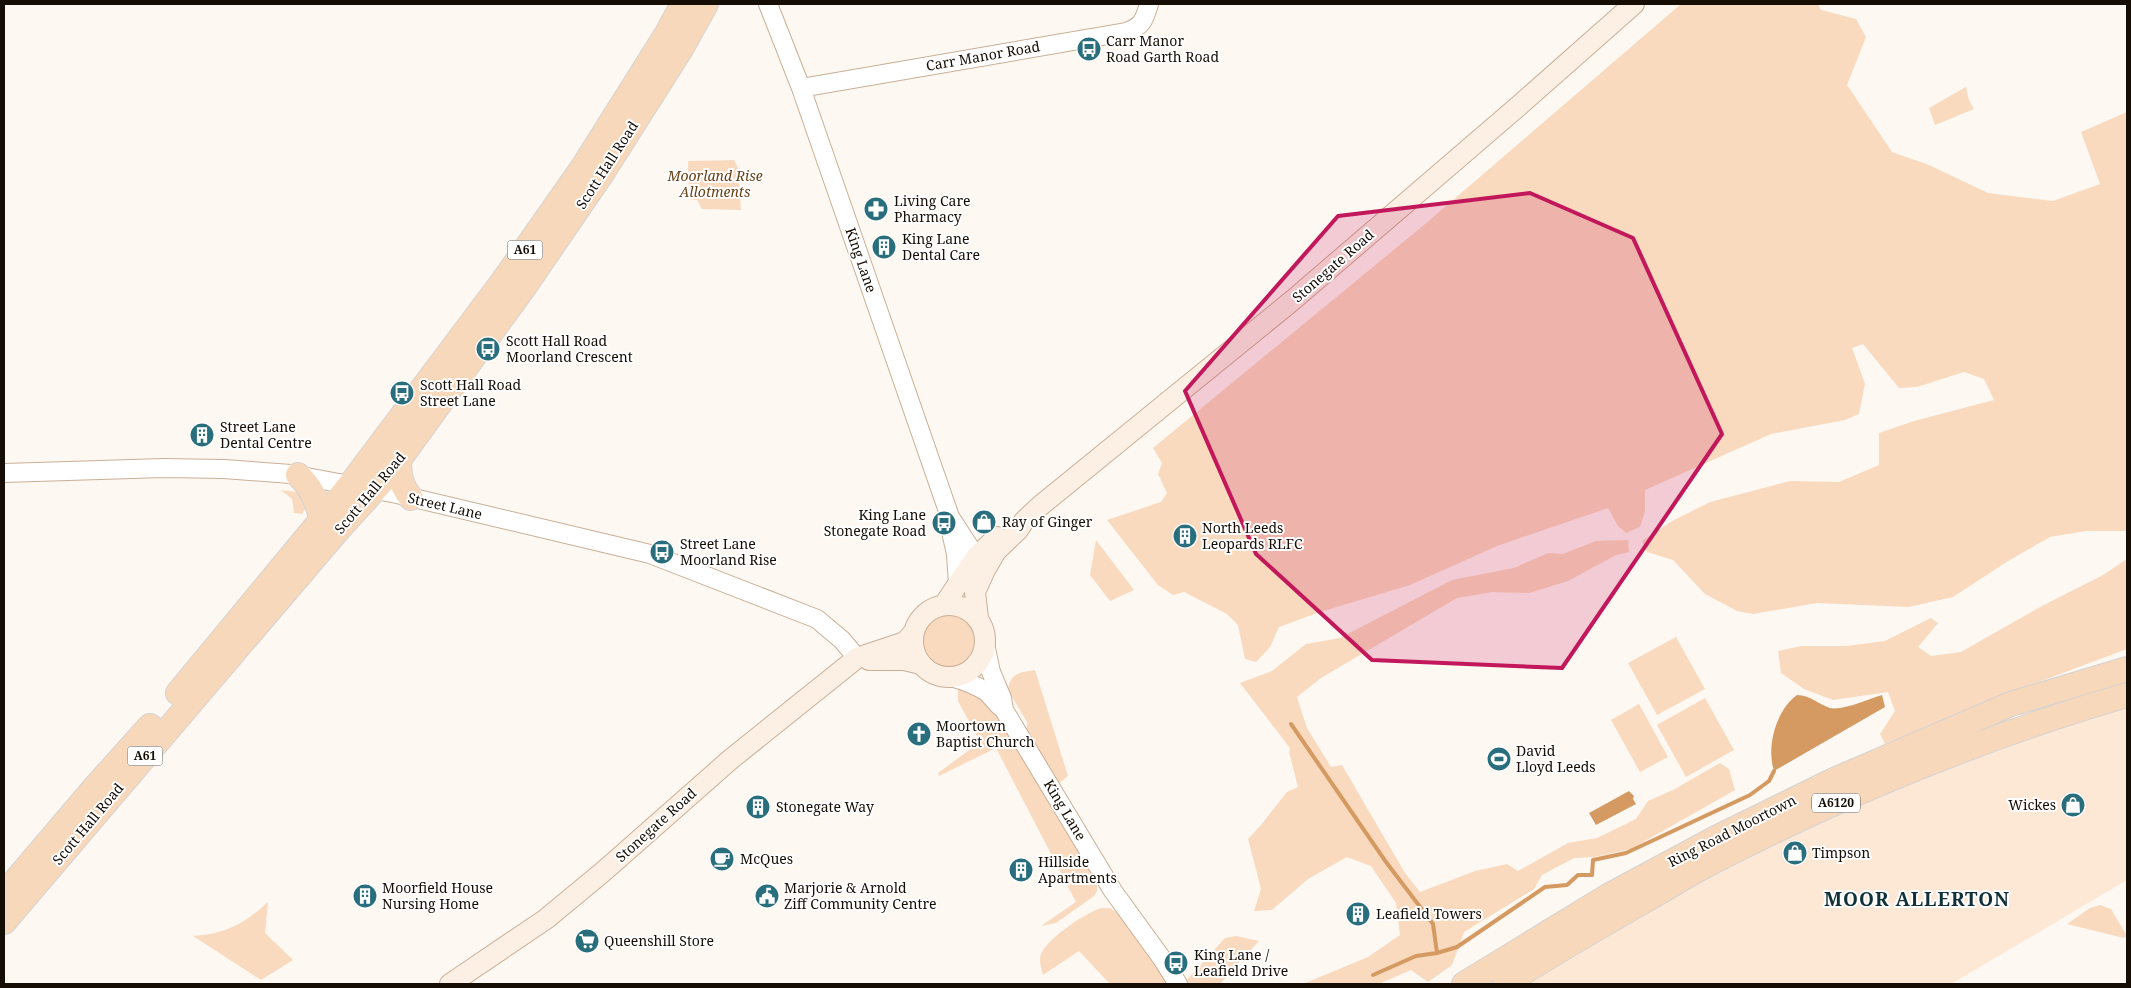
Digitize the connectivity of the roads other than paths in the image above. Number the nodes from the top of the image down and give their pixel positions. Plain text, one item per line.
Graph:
1 (683, 4) edge
2 (706, 4) edge
3 (768, 4) edge
4 (1148, 4) edge
5 (1634, 4) edge
6 (801, 88) junction
7 (456, 382) junction
8 (399, 460) junction
9 (4, 472) edge
10 (298, 475) junction
11 (350, 485) junction
12 (374, 490) junction
13 (411, 498) junction
14 (950, 518) junction
15 (322, 520) junction
16 (1024, 521) junction
17 (992, 541) junction
18 (980, 564) junction
19 (958, 584) junction
20 (944, 605) junction
21 (978, 618) junction
22 (914, 632) junction
23 (985, 644) junction
24 (856, 658) junction
25 (921, 664) junction
26 (2127, 669) edge
27 (951, 677) junction
28 (2127, 694) edge
29 (1004, 710) junction
30 (4, 894) edge
31 (4, 922) edge
32 (450, 984) edge
33 (1178, 984) edge
34 (1464, 984) edge
35 (1506, 984) edge

1 - 11 highway, Scott Hall Road / A61
2 - 7 highway, Scott Hall Road / A61
3 - 6 street, King Lane
4 - 6 street, Carr Manor Road
5 - 16 main road, Stonegate Road
6 - 14 street, King Lane
7 - 8 highway, Scott Hall Road / A61
7 - 11 highway
8 - 12 highway, Scott Hall Road / A61
8 - 13 highway
9 - 10 street, Street Lane
10 - 11 street, Street Lane
10 - 15 highway
11 - 12 street, Street Lane
11 - 15 highway, Scott Hall Road / A61
12 - 13 street, Street Lane
12 - 31 highway, Scott Hall Road / A61
13 - 24 street, Street Lane
14 - 17 street, King Lane
14 - 18 street, King Lane
14 - 19 street, King Lane
15 - 30 highway, Scott Hall Road / A61
16 - 17 main road, Stonegate Road
16 - 18 main road, Stonegate Road
17 - 18 main road, Stonegate Road
18 - 19 main road
18 - 21 main road
19 - 20 main road
20 - 21 main road
20 - 22 main road
21 - 23 main road
22 - 24 main road, Stonegate Road
22 - 25 main road
23 - 27 main road
23 - 29 street, King Lane
24 - 25 main road
24 - 32 main road, Stonegate Road
25 - 27 main road
26 - 34 highway, Ring Road Moortown / A6120
27 - 29 street, King Lane
28 - 35 highway, Ring Road Moortown / A6120
29 - 33 street, King Lane

